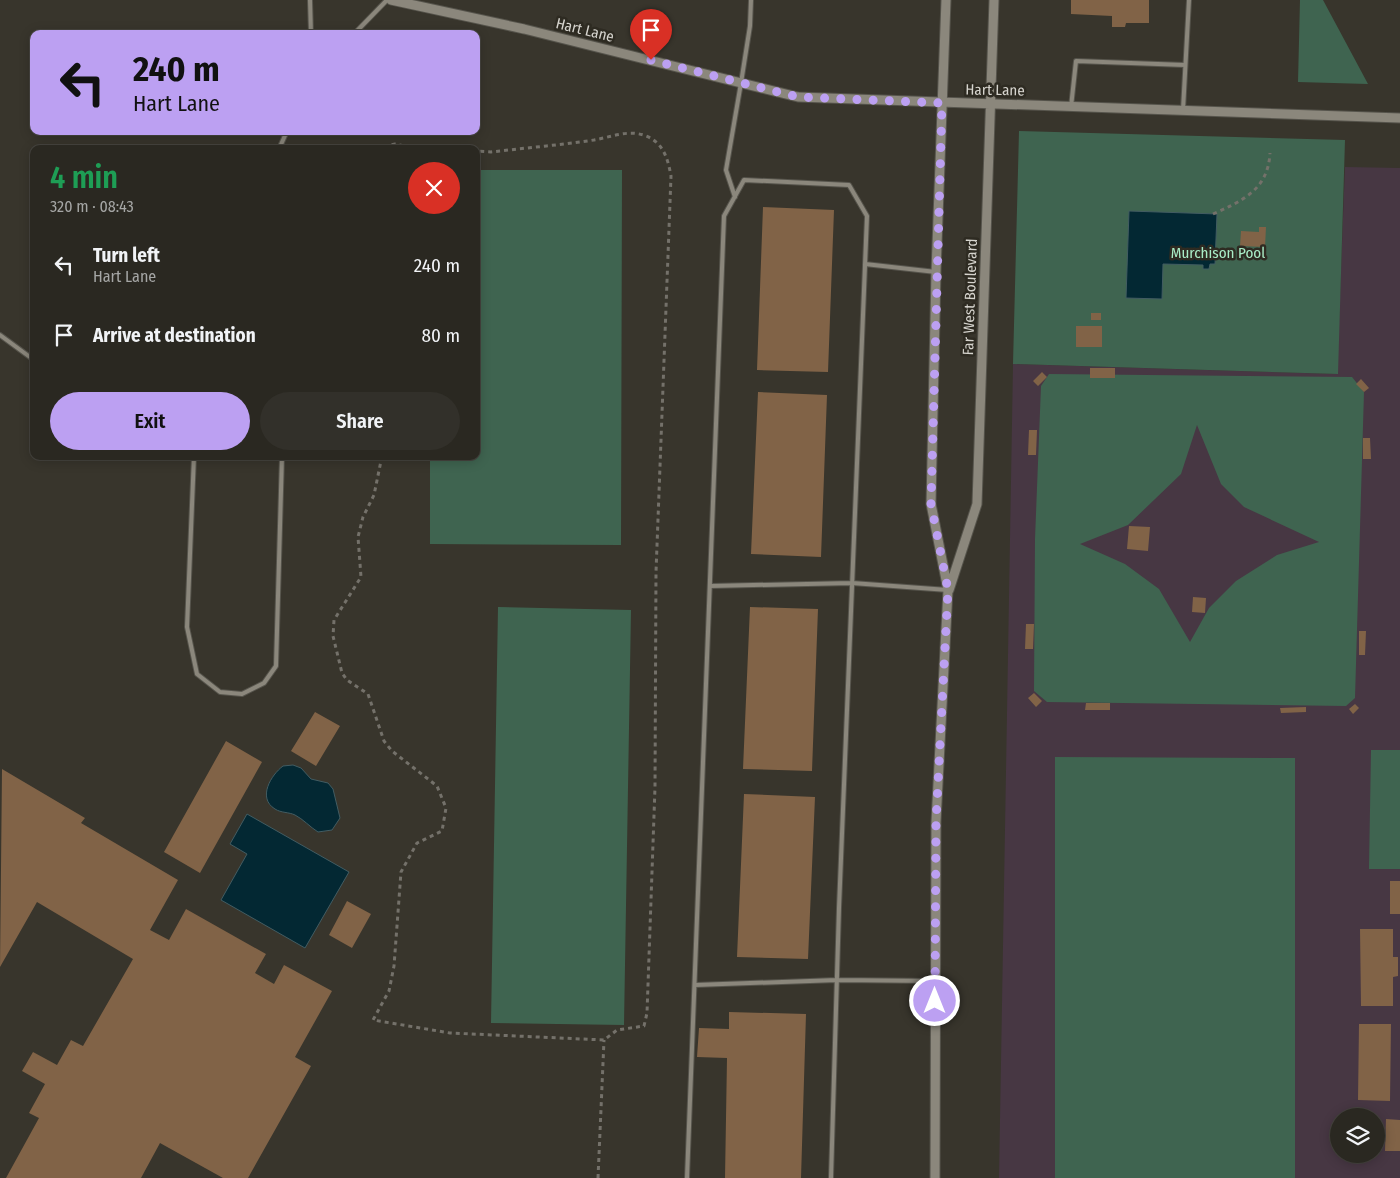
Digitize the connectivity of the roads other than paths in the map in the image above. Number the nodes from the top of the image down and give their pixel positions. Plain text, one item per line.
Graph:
1 (310, 0) edge
2 (389, 0) edge
3 (751, 0) edge
4 (946, 0) edge
5 (994, 0) edge
6 (1189, 0) edge
7 (311, 30) edge
8 (358, 30) edge
9 (1185, 65) junction
10 (741, 83) junction
11 (942, 103) junction
12 (990, 104) junction
13 (1071, 106) junction
14 (1183, 110) junction
15 (1400, 118) edge
16 (735, 197) junction
17 (865, 264) junction
18 (936, 272) junction
19 (0, 335) edge
20 (30, 357) edge
21 (194, 460) edge
22 (282, 460) edge
23 (852, 583) junction
24 (710, 586) junction
25 (948, 590) junction
26 (837, 980) junction
27 (935, 981) junction
28 (695, 985) junction
29 (687, 1178) edge
30 (831, 1178) edge
31 (935, 1178) edge

1 - 7 lane
2 - 8 lane
2 - 10 street, Hart Lane
3 - 10 lane
4 - 11 street, Far West Boulevard
5 - 12 street, Far West Boulevard
6 - 9 lane
9 - 13 lane
9 - 14 lane
10 - 11 street, Hart Lane
10 - 16 lane
11 - 12 street, Hart Lane
11 - 18 street, Far West Boulevard
12 - 13 street, Hart Lane
12 - 25 street, Far West Boulevard
13 - 14 street, Hart Lane
14 - 15 street, Hart Lane
16 - 17 lane
16 - 24 lane
17 - 18 lane
17 - 23 lane
18 - 25 street, Far West Boulevard
19 - 20 lane
21 - 22 lane
23 - 24 lane
23 - 25 lane
23 - 26 lane
24 - 28 lane
25 - 27 street, Far West Boulevard
26 - 27 lane
26 - 28 lane
26 - 30 lane
27 - 31 street, Far West Boulevard
28 - 29 lane

